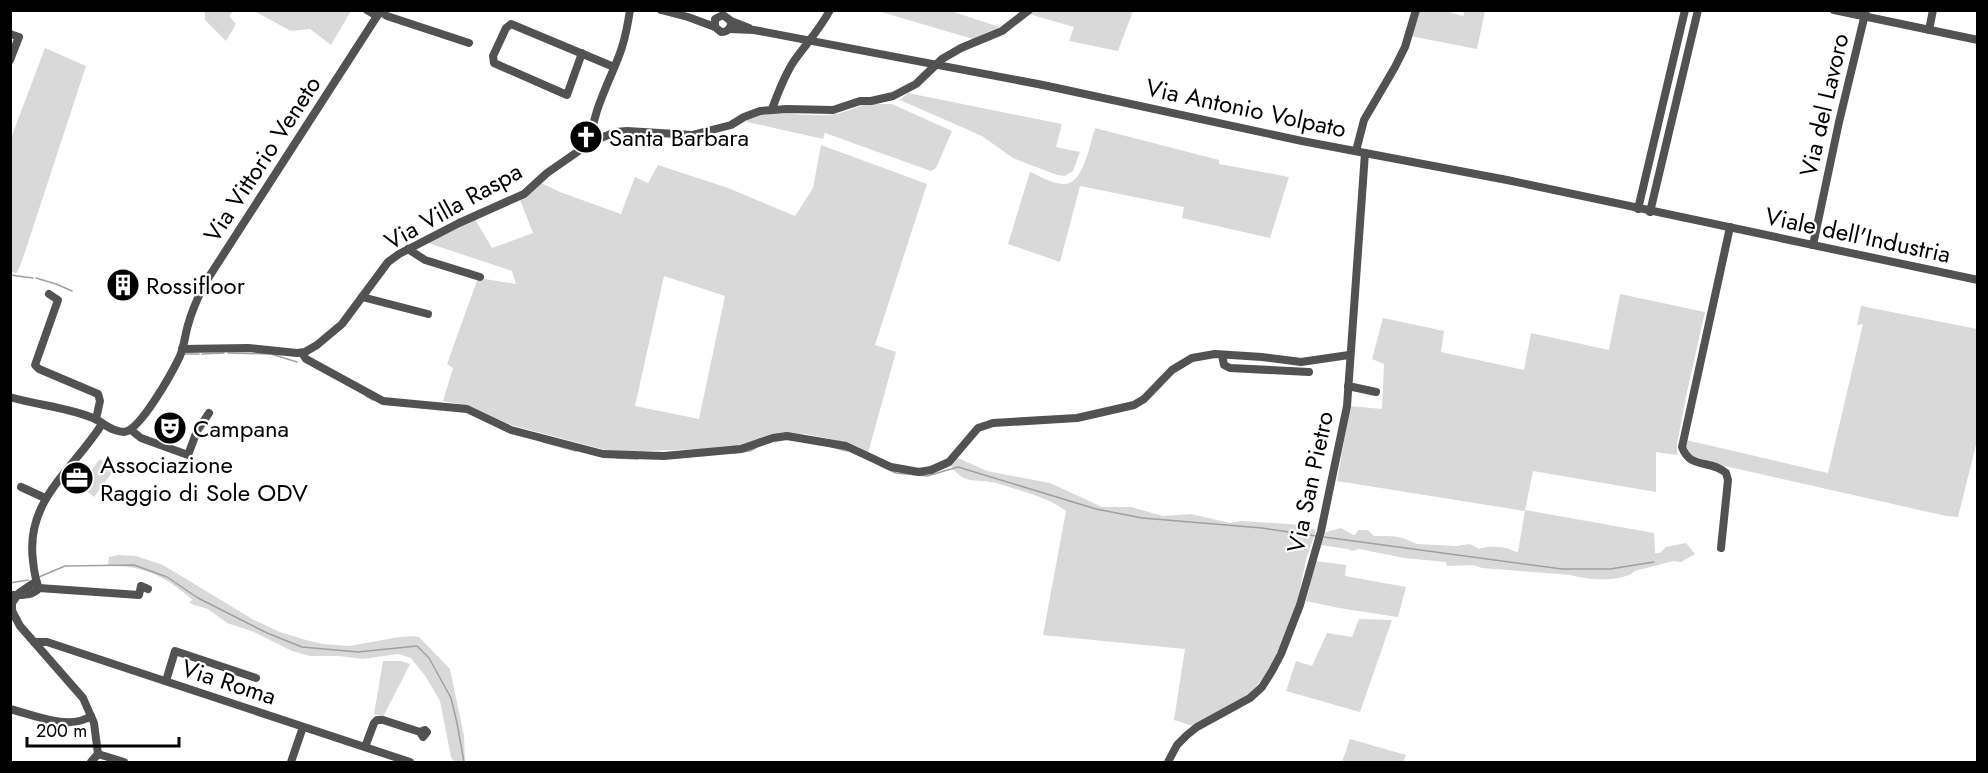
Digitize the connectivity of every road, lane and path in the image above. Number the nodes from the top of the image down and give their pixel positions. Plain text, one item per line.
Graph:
1 (368, 10) edge
2 (630, 10) edge
3 (661, 10) edge
4 (830, 10) edge
5 (1029, 10) edge
6 (1416, 10) edge
7 (1685, 10) edge
8 (1698, 10) edge
9 (1834, 10) edge
10 (1934, 10) edge
11 (379, 13) edge
12 (1865, 14) edge
13 (688, 17) junction
14 (717, 17) junction
15 (730, 25) junction
16 (715, 27) junction
17 (1929, 30) junction
18 (10, 34) edge
19 (811, 40) junction
20 (1977, 40) edge
21 (470, 43) dead end
22 (582, 53) junction
23 (10, 60) edge
24 (936, 64) junction
25 (614, 67) junction
26 (772, 109) junction
27 (593, 141) junction
28 (1356, 151) junction
29 (1365, 153) junction
30 (1638, 209) junction
31 (1650, 212) junction
32 (1730, 227) junction
33 (1813, 245) junction
34 (408, 249) junction
35 (1977, 269) edge
36 (480, 277) dead end
37 (1976, 280) edge
38 (49, 294) dead end
39 (362, 297) junction
40 (428, 315) dead end
41 (182, 349) junction
42 (302, 353) junction
43 (1222, 355) junction
44 (1349, 355) junction
45 (1309, 372) dead end
46 (1348, 386) junction
47 (1375, 392) dead end
48 (10, 397) edge
49 (210, 413) dead end
50 (99, 421) junction
51 (131, 430) junction
52 (21, 487) dead end
53 (45, 498) junction
54 (1721, 549) dead end
55 (38, 586) junction
56 (148, 589) dead end
57 (14, 595) edge
58 (11, 609) edge
59 (14, 624) edge
60 (34, 642) junction
61 (256, 678) dead end
62 (166, 681) junction
63 (10, 709) edge
64 (91, 716) junction
65 (303, 727) junction
66 (420, 732) dead end
67 (365, 747) junction
68 (98, 753) junction
69 (91, 762) edge
70 (124, 762) edge
71 (291, 762) edge
72 (410, 762) edge
73 (1168, 762) edge

1 - 11 street
2 - 25 street
3 - 13 street
4 - 19 street
5 - 24 street, Via Villa Raspa
6 - 28 street
7 - 30 street
8 - 31 street
9 - 12 street
10 - 17 street
11 - 21 street
11 - 41 street, Via Vittorio Veneto
12 - 17 street, Via del Lavoro
12 - 33 street, Via del Lavoro
13 - 14 street
13 - 16 street
14 - 15 street
14 - 16 street
15 - 16 street
15 - 19 street, Via Antonio Volpato
17 - 20 street, Via del Lavoro
18 - 23 street
19 - 24 street, Via Antonio Volpato
19 - 26 street
22 - 22 street
22 - 25 street
24 - 26 street, Via Villa Raspa
24 - 28 street, Via Antonio Volpato
25 - 27 street
26 - 27 street, Via Villa Raspa
27 - 34 street, Via Villa Raspa
28 - 29 street, Via Antonio Volpato
29 - 30 street, Via Antonio Volpato
29 - 44 street, Via San Pietro
30 - 31 street, Via Antonio Volpato
31 - 32 street, Via Antonio Volpato
32 - 33 street, Viale dell'Industria
32 - 54 street
33 - 37 street, Viale dell'Industria
34 - 36 street
34 - 39 street, Via Villa Raspa
35 - 37 street
38 - 50 street
39 - 40 street
39 - 42 street, Via Villa Raspa
41 - 42 street
41 - 51 street, Via Vittorio Veneto
42 - 43 street
43 - 44 street
43 - 45 street
44 - 46 street, Via San Pietro
46 - 47 street
46 - 73 street, Via San Pietro
48 - 50 street
49 - 51 street
50 - 51 street
50 - 53 street
52 - 53 street
53 - 55 street
55 - 56 street
55 - 57 street
57 - 58 street
58 - 59 street
59 - 60 street
60 - 62 street, Via Roma
60 - 64 street
61 - 62 street
62 - 65 street, Via Roma
63 - 64 street
64 - 68 street
65 - 67 street, Via Roma
65 - 71 street
66 - 67 street
67 - 72 street, Via Roma
68 - 69 street
68 - 70 street

